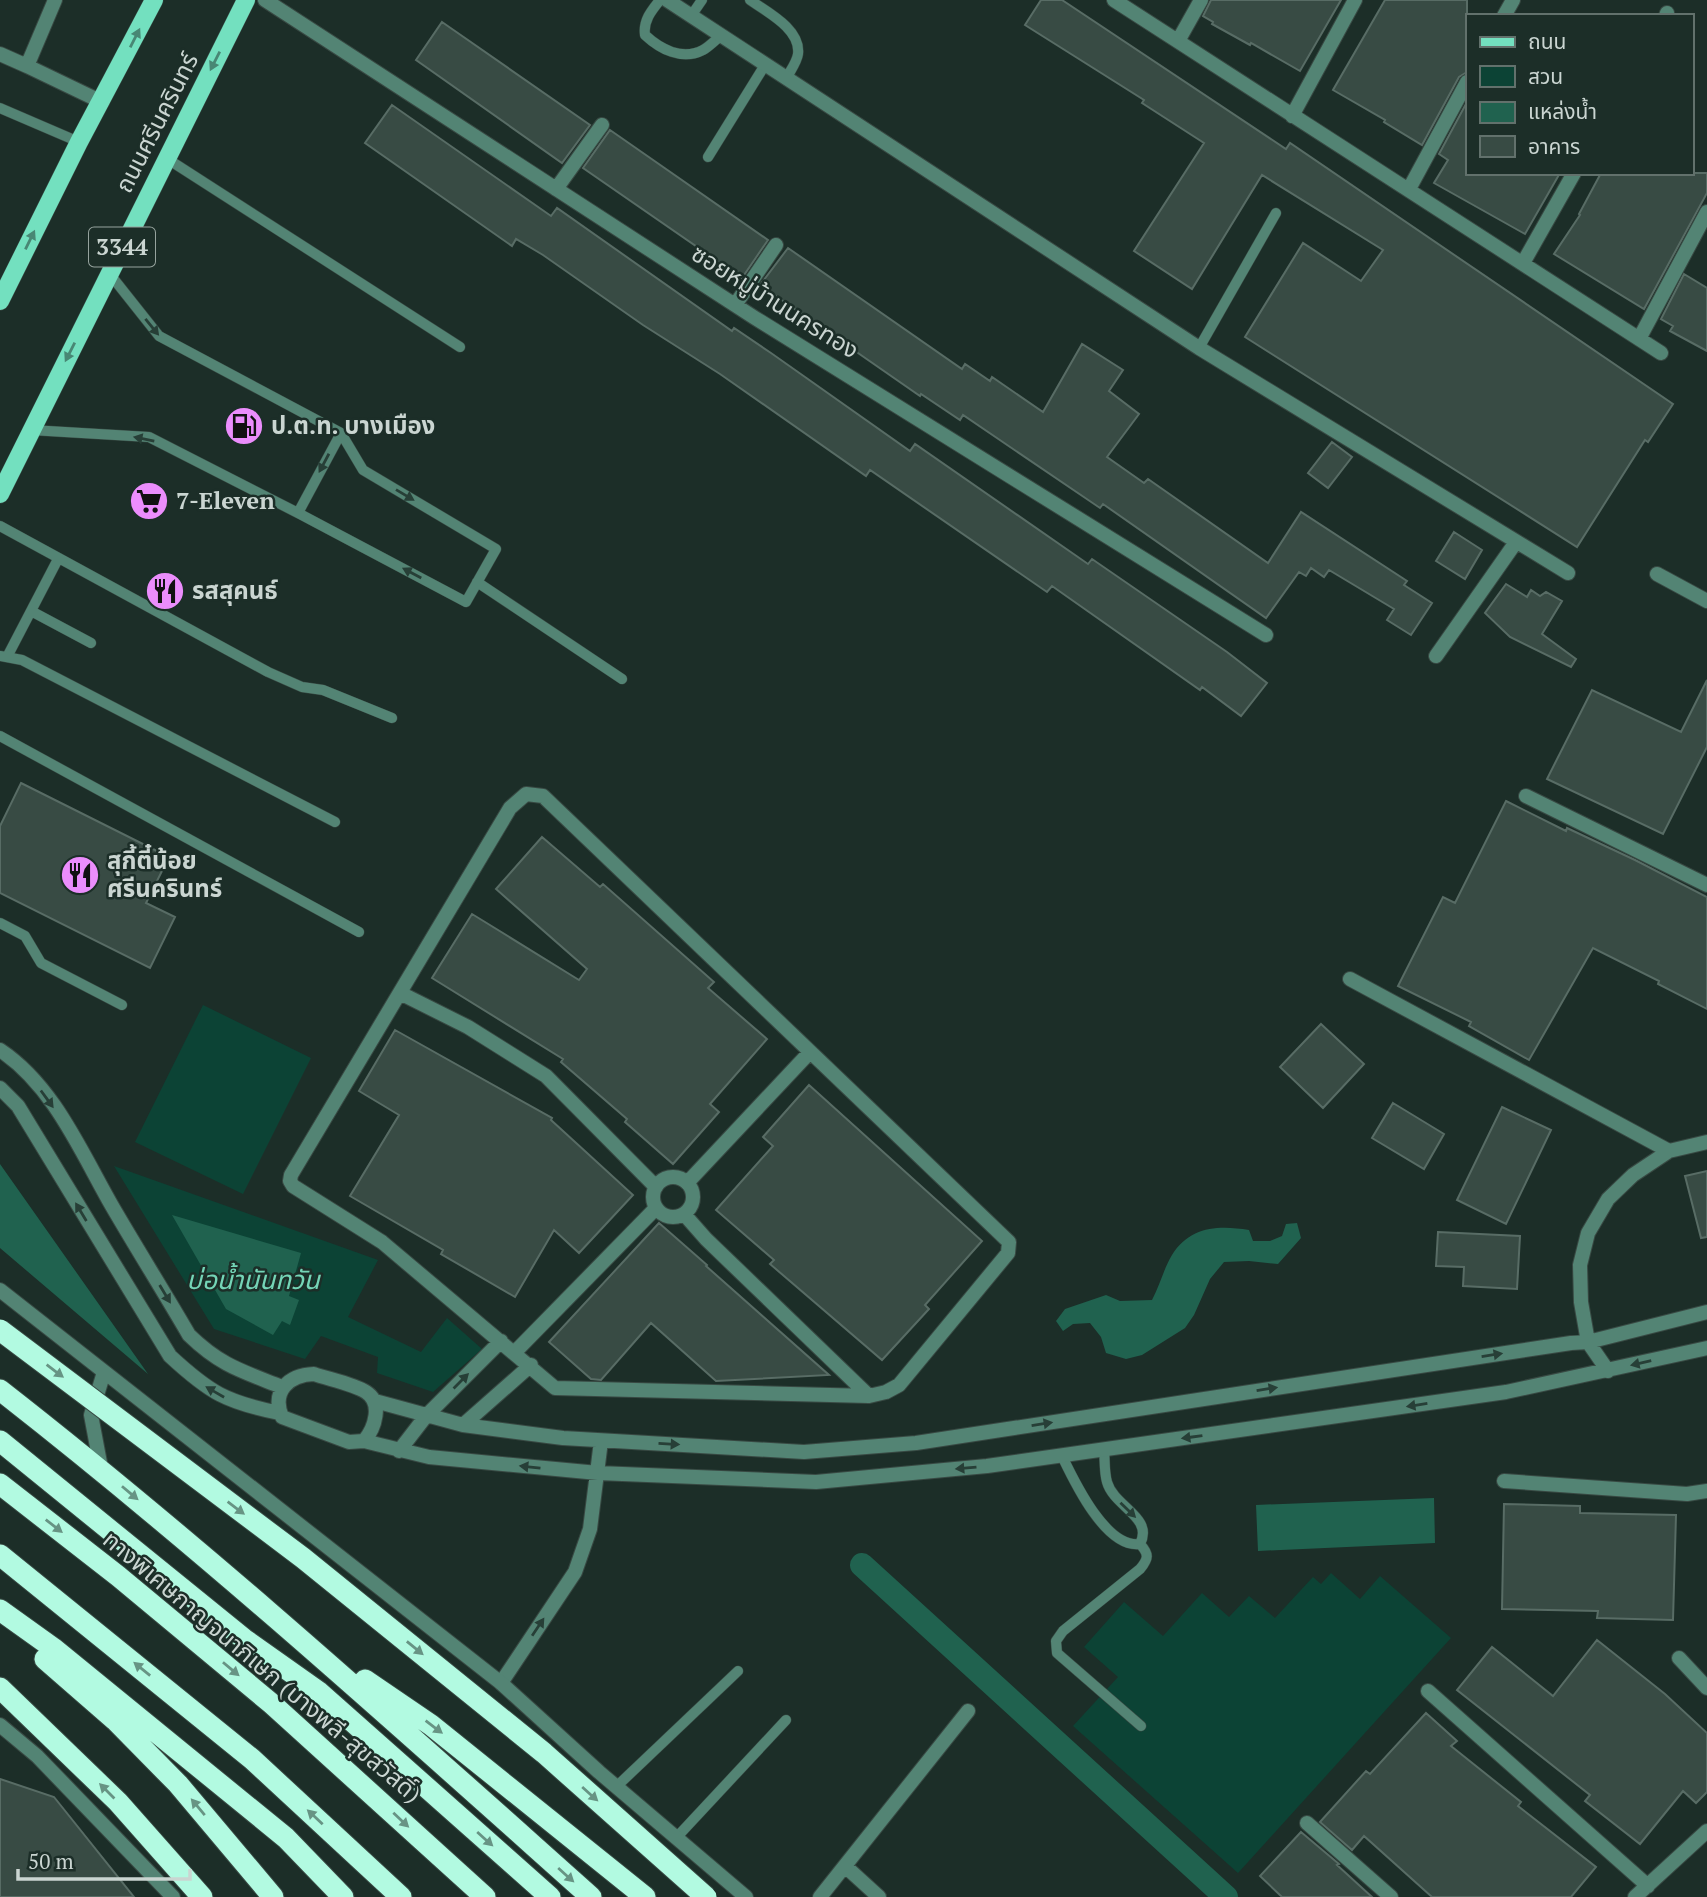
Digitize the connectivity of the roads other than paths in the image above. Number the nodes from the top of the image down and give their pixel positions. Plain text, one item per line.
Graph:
1 (55, 0) edge
2 (154, 0) edge
3 (246, 0) edge
4 (265, 0) edge
5 (660, 0) edge
6 (667, 0) edge
7 (702, 0) edge
8 (750, 0) edge
9 (1114, 0) edge
10 (1201, 0) edge
11 (1355, 0) edge
12 (691, 16) junction
13 (721, 36) junction
14 (1178, 41) junction
15 (0, 54) edge
16 (765, 65) junction
17 (27, 66) junction
18 (786, 79) junction
19 (1466, 84) edge
20 (102, 102) junction
21 (0, 108) edge
22 (1292, 116) junction
23 (602, 125) dead end
24 (79, 142) junction
25 (708, 157) dead end
26 (166, 158) junction
27 (1573, 175) edge
28 (556, 189) junction
29 (1409, 189) junction
30 (1707, 212) edge
31 (1276, 213) dead end
32 (776, 245) dead end
33 (1523, 263) junction
34 (109, 274) junction
35 (0, 301) edge
36 (735, 305) junction
37 (1639, 339) junction
38 (460, 346) dead end
39 (1199, 348) junction
40 (1661, 353) dead end
41 (31, 430) junction
42 (341, 433) junction
43 (0, 494) edge
44 (298, 513) junction
45 (0, 526) edge
46 (1516, 542) junction
47 (58, 559) junction
48 (1568, 573) dead end
49 (1657, 575) dead end
50 (477, 582) junction
51 (1707, 601) edge
52 (31, 611) junction
53 (1266, 635) dead end
54 (91, 643) dead end
55 (1436, 656) dead end
56 (4, 657) edge
57 (622, 679) dead end
58 (392, 718) dead end
59 (0, 736) edge
60 (1525, 796) dead end
61 (335, 822) dead end
62 (1707, 885) edge
63 (0, 923) edge
64 (359, 932) dead end
65 (1350, 979) dead end
66 (400, 993) junction
67 (122, 1005) dead end
68 (0, 1051) edge
69 (810, 1052) junction
70 (0, 1088) edge
71 (1707, 1142) edge
72 (1669, 1151) junction
73 (687, 1183) junction
74 (656, 1187) junction
75 (656, 1208) junction
76 (684, 1214) junction
77 (0, 1290) edge
78 (1707, 1312) edge
79 (0, 1330) edge
80 (501, 1341) junction
81 (1588, 1342) junction
82 (1707, 1348) edge
83 (515, 1352) junction
84 (531, 1365) junction
85 (1608, 1371) junction
86 (104, 1372) junction
87 (282, 1387) junction
88 (0, 1390) edge
89 (869, 1396) junction
90 (375, 1401) junction
91 (279, 1413) junction
92 (426, 1416) junction
93 (463, 1425) junction
94 (0, 1441) edge
95 (364, 1441) junction
96 (601, 1441) junction
97 (1104, 1449) junction
98 (399, 1451) junction
99 (1062, 1455) junction
100 (101, 1468) junction
101 (598, 1473) junction
102 (1504, 1481) dead end
103 (0, 1484) edge
104 (1707, 1491) edge
105 (1140, 1544) junction
106 (0, 1555) edge
107 (0, 1610) edge
108 (0, 1620) edge
109 (296, 1634) junction
110 (1679, 1658) dead end
111 (738, 1671) dead end
112 (501, 1683) junction
113 (0, 1688) edge
114 (1707, 1688) edge
115 (1428, 1691) dead end
116 (968, 1711) dead end
117 (786, 1720) dead end
118 (0, 1725) edge
119 (1141, 1726) dead end
120 (616, 1787) junction
121 (1307, 1823) dead end
122 (1707, 1831) edge
123 (676, 1838) junction
124 (845, 1866) junction
125 (1648, 1886) junction
126 (173, 1897) edge
127 (202, 1897) edge
128 (273, 1897) edge
129 (343, 1897) edge
130 (401, 1897) edge
131 (485, 1897) edge
132 (550, 1897) edge
133 (591, 1897) edge
134 (645, 1897) edge
135 (706, 1897) edge
136 (746, 1897) edge
137 (820, 1897) edge
138 (879, 1897) edge
139 (1391, 1897) edge
140 (1635, 1897) edge

1 - 17 street
20 -> 2 main road
3 -> 26 main road, ถนนศรีนครินทร์ / 3344
4 - 28 street, ซอยหมู่บ้านนครทอง
5 - 13 lane
6 - 12 street
7 - 12 lane
8 - 18 lane
9 - 14 street
10 - 14 street
11 - 22 street
12 - 13 street
13 - 16 street
14 - 22 street
15 - 17 street
16 - 18 street
16 - 25 lane
17 - 20 street
18 - 39 street
19 - 29 street
20 - 24 main road
21 - 24 lane
22 - 29 street
23 - 28 street
35 -> 24 main road
26 - 34 main road, ถนนศรีนครินทร์ / 3344
26 - 38 lane
27 - 33 street
28 - 36 street, ซอยหมู่บ้านนครทอง
29 - 33 street
30 - 37 street
31 - 39 lane
32 - 36 street
33 - 37 street
34 -> 41 main road, ถนนศรีนครินทร์ / 3344
34 -> 42 lane
36 - 53 street, ซอยหมู่บ้านนครทอง
37 - 40 street
39 - 46 street
41 - 43 main road, ถนนศรีนครินทร์ / 3344
44 -> 41 lane
42 -> 44 lane
42 -> 50 lane
50 -> 44 lane
45 - 47 lane
46 - 48 street
46 - 55 street
47 - 52 lane
47 - 58 lane
49 - 51 street
50 - 57 lane
52 - 54 lane
52 - 56 lane
56 - 61 lane
59 - 64 lane
60 - 62 street
63 - 67 lane
65 - 72 street
66 - 69 street
66 - 74 street
66 - 80 street
68 -> 87 street
69 - 73 street
69 - 89 street
91 -> 70 street
71 - 72 street
72 - 81 street
73 - 74 street
73 - 76 street
74 - 75 street
75 - 76 street
75 - 83 street
76 - 89 street
77 - 86 street
78 - 81 street
79 -> 135 highway, bridge
80 - 83 street
92 -> 80 street
81 - 85 street
96 -> 81 street
82 -> 85 street
83 - 84 street
84 - 89 street
84 - 93 street
85 -> 97 street
86 - 100 street
86 - 112 street
87 - 90 street
87 - 91 street
88 - 100 highway
90 - 92 street
90 - 95 street
91 - 95 street
92 - 93 street
92 - 98 street
93 - 96 street
94 -> 132 highway
95 - 98 street
96 - 101 street
97 - 99 street
97 -> 105 lane
101 -> 98 street
99 -> 101 street
99 - 105 lane
100 -> 109 highway
112 -> 101 street
102 - 104 street
103 -> 131 highway, ทางพิเศษกาญจนาภิเษก (บางพลี-สุขสวัสดิ์)
105 - 119 lane
130 -> 106 highway
107 - 129 highway
128 -> 108 highway
109 -> 133 highway
109 -> 134 highway
110 - 114 street
111 - 120 lane
112 - 120 street
127 -> 113 highway
115 - 125 street
116 - 124 street
117 - 123 lane
118 - 126 street
120 - 123 street
121 - 139 street
122 - 125 street
123 - 136 street
124 - 137 street
124 - 138 street
125 - 140 street

